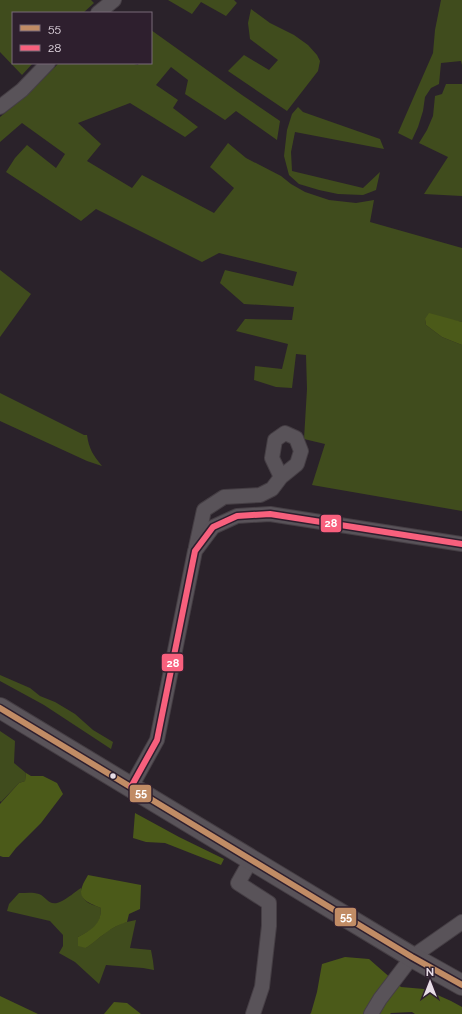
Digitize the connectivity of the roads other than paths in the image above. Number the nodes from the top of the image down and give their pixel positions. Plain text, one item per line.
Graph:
1 (114, 0) edge
2 (99, 12) edge
3 (47, 64) edge
4 (0, 107) edge
5 (281, 477) dead end
6 (462, 544) edge
7 (195, 551) junction
8 (0, 708) edge
9 (131, 787) junction
10 (251, 860) junction
11 (462, 922) edge
12 (412, 957) junction
13 (462, 985) edge
14 (253, 1014) edge
15 (371, 1014) edge

1 - 2 street
3 - 4 street
5 - 7 street
6 - 7 street
7 - 9 street
8 - 9 main road
9 - 10 main road
10 - 12 main road
10 - 14 street
11 - 12 street
12 - 13 main road
12 - 15 street

